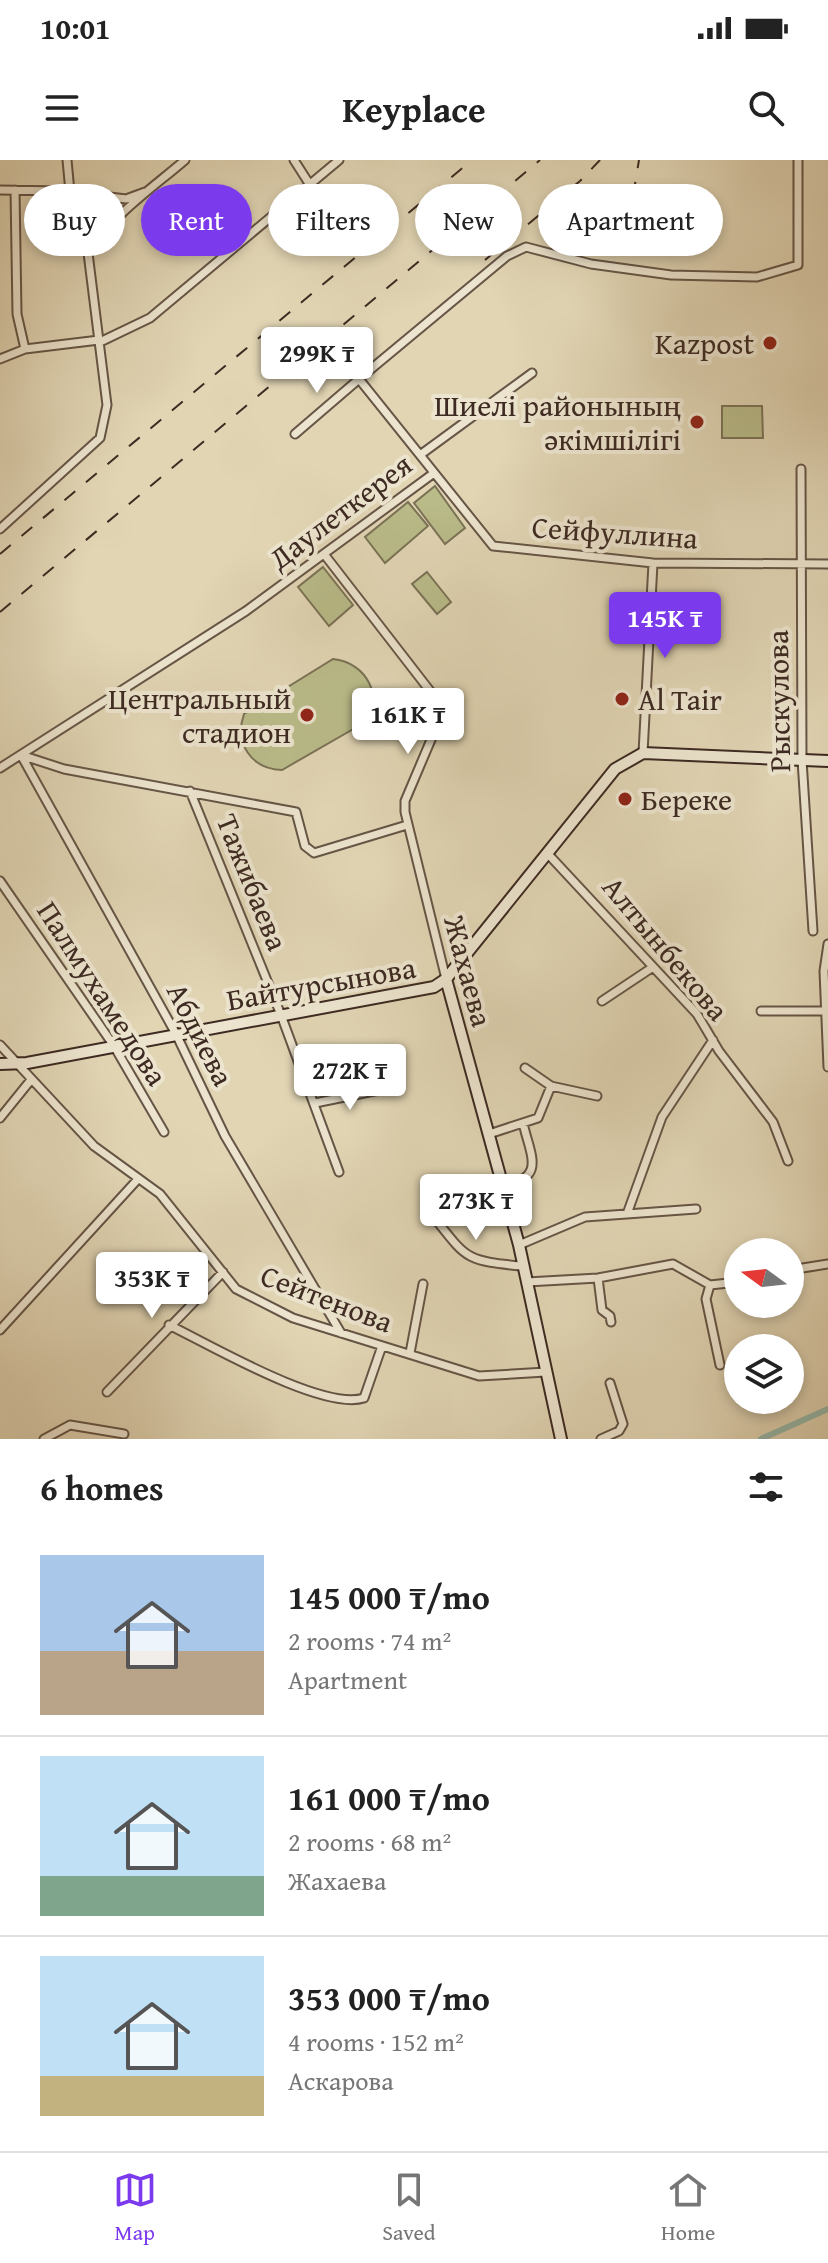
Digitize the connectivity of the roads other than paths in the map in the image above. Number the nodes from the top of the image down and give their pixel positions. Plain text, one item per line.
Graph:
1 (67, 160) edge
2 (185, 160) edge
3 (294, 160) edge
4 (339, 160) edge
5 (798, 160) edge
6 (69, 184) edge
7 (158, 184) edge
8 (309, 184) edge
9 (311, 184) edge
10 (0, 190) edge
11 (15, 190) junction
12 (24, 190) edge
13 (141, 199) edge
14 (268, 220) edge
15 (100, 341) junction
16 (25, 349) junction
17 (0, 359) edge
18 (532, 373) dead end
19 (359, 379) junction
20 (295, 434) dead end
21 (420, 455) junction
22 (801, 469) dead end
23 (434, 473) junction
24 (0, 529) edge
25 (324, 554) junction
26 (653, 563) junction
27 (799, 564) junction
28 (828, 564) edge
29 (643, 753) junction
30 (21, 755) junction
31 (802, 760) junction
32 (828, 761) edge
33 (0, 768) edge
34 (190, 791) junction
35 (407, 825) junction
36 (548, 854) junction
37 (0, 881) edge
38 (813, 931) dead end
39 (826, 947) edge
40 (653, 967) junction
41 (446, 979) junction
42 (602, 1001) dead end
43 (761, 1011) dead end
44 (825, 1011) junction
45 (281, 1015) junction
46 (176, 1034) junction
47 (713, 1040) junction
48 (0, 1045) edge
49 (114, 1046) junction
50 (6, 1062) edge
51 (828, 1067) edge
52 (525, 1068) dead end
53 (30, 1081) junction
54 (551, 1086) junction
55 (379, 1090) dead end
56 (597, 1096) dead end
57 (315, 1103) junction
58 (0, 1118) edge
59 (523, 1123) junction
60 (164, 1132) dead end
61 (489, 1134) junction
62 (788, 1161) dead end
63 (339, 1172) dead end
64 (138, 1179) junction
65 (503, 1188) junction
66 (696, 1209) dead end
67 (627, 1214) junction
68 (433, 1216) dead end
69 (519, 1245) junction
70 (828, 1264) edge
71 (522, 1266) junction
72 (804, 1268) edge
73 (223, 1272) junction
74 (598, 1278) junction
75 (527, 1282) junction
76 (423, 1284) dead end
77 (724, 1284) edge
78 (710, 1285) junction
79 (611, 1322) dead end
80 (169, 1325) junction
81 (0, 1330) edge
82 (341, 1333) junction
83 (382, 1346) junction
84 (410, 1353) junction
85 (720, 1365) dead end
86 (546, 1372) junction
87 (610, 1383) dead end
88 (107, 1392) dead end
89 (124, 1434) dead end
90 (46, 1439) edge
91 (561, 1439) edge
92 (601, 1439) edge

1 - 6 street
2 - 7 street
3 - 8 street
4 - 9 street
5 - 19 street
10 - 11 street
11 - 12 street
11 - 16 street
13 - 15 street
14 - 15 street
15 - 16 street
15 - 24 street
16 - 17 street
18 - 21 street
19 - 20 street
19 - 21 street, Даулеткерея
21 - 23 street, Даулеткерея
22 - 27 street, Рыскулова
23 - 25 street, Даулеткерея
23 - 26 street, Сейфуллина
25 - 30 street, Даулеткерея
25 - 35 street, Жахаева
26 - 27 street, Сейфуллина
26 - 29 street
27 - 28 street, Сейфуллина
27 - 31 street, Рыскулова
29 - 31 main road
29 - 36 main road, Байтурсынова
30 - 33 street, Даулеткерея
30 - 34 street
30 - 46 street, Абдиева
31 - 32 main road
31 - 38 street, Рыскулова
34 - 35 street
34 - 45 street, Тажибаева
35 - 41 street, Жахаева
36 - 40 street, Алтынбекова
36 - 41 main road, Байтурсынова
37 - 49 street, Палмухамедова
39 - 44 street
40 - 42 street
40 - 47 street, Алтынбекова
41 - 45 main road, Байтурсынова
41 - 61 main road, Жахаева
43 - 44 street
44 - 51 street
45 - 46 main road, Байтурсынова
45 - 57 street, Тажибаева
46 - 49 main road, Байтурсынова
46 - 82 street, Абдиева
47 - 62 street, Алтынбекова
47 - 67 street
48 - 50 street, Сейтенова
49 - 50 main road, Байтурсынова
49 - 60 street, Палмухамедова
50 - 53 street, Сейтенова
52 - 54 street
53 - 58 street
53 - 64 street, Сейтенова
54 - 56 street
54 - 59 street
55 - 57 street
57 - 63 street, Тажибаева
59 - 61 street
59 - 65 street
61 - 65 main road, Жахаева
64 - 73 street, Сейтенова
64 - 81 street
65 - 69 main road, Жахаева
66 - 67 street
67 - 69 street
68 - 71 street
69 - 71 main road, Жахаева
70 - 72 street
71 - 75 main road, Жахаева
73 - 80 street
73 - 82 street, Сейтенова
74 - 75 street
74 - 78 street
74 - 79 street
75 - 86 main road, Жахаева
76 - 84 street
77 - 78 street
78 - 85 street
80 - 83 street
80 - 88 street
82 - 83 street, Сейтенова
83 - 84 street, Сейтенова
84 - 86 street, Сейтенова
86 - 91 main road, Жахаева
87 - 92 street
89 - 90 street

